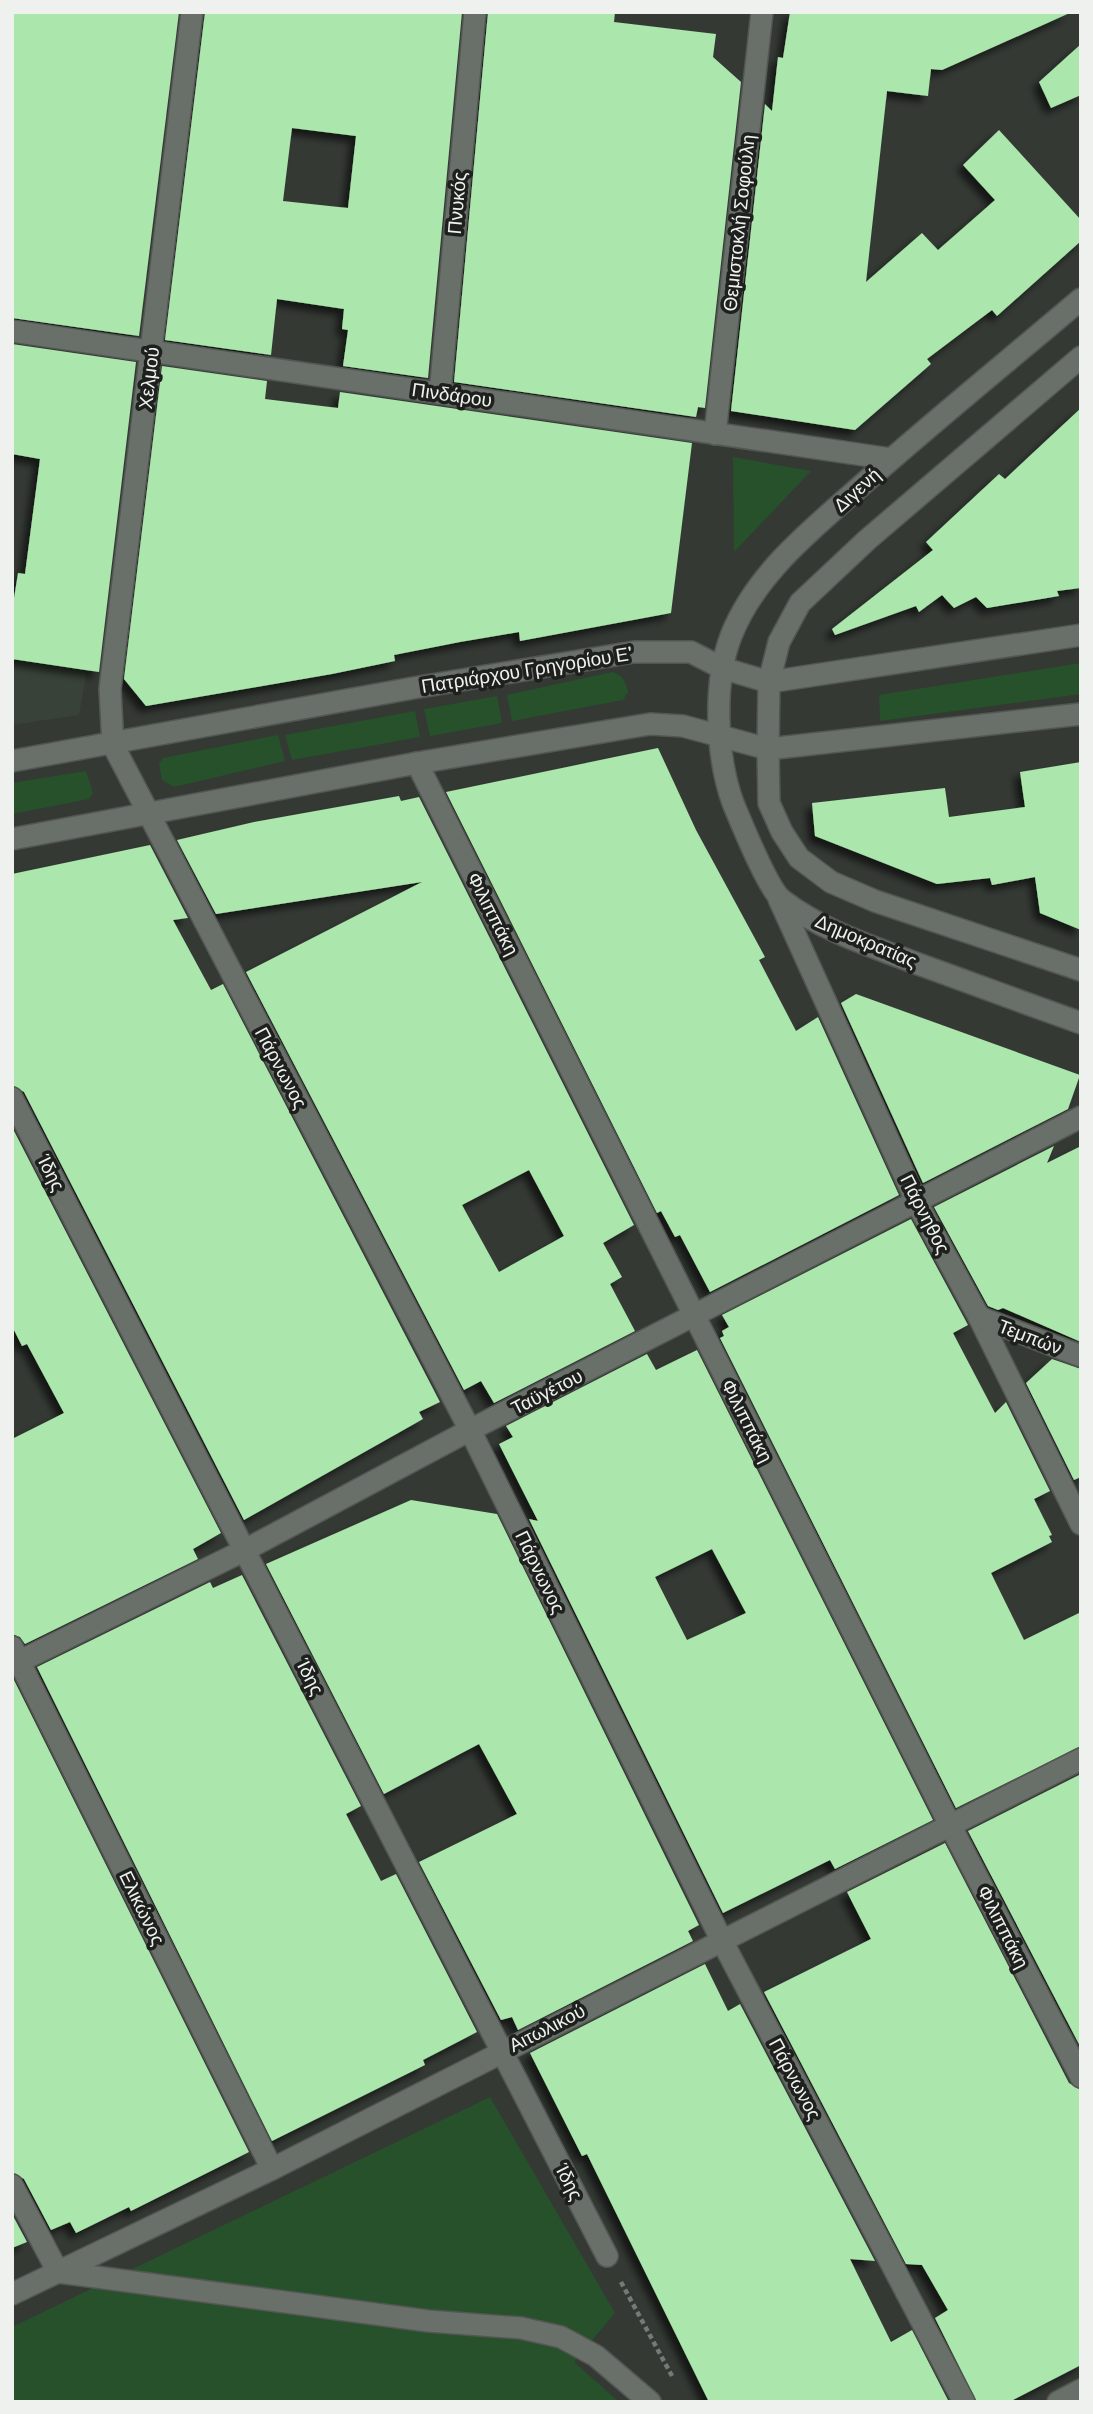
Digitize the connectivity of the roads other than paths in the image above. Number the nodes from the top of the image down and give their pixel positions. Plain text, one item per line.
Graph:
1 (192, 12) edge
2 (475, 12) edge
3 (762, 12) edge
4 (1081, 299) edge
5 (12, 331) edge
6 (152, 351) junction
7 (1081, 357) edge
8 (440, 393) junction
9 (715, 434) junction
10 (891, 459) junction
11 (1081, 635) edge
12 (722, 668) junction
13 (769, 682) junction
14 (1081, 714) edge
15 (720, 735) junction
16 (113, 745) junction
17 (768, 749) junction
18 (12, 761) edge
19 (418, 763) junction
20 (148, 812) junction
21 (12, 839) edge
22 (779, 899) junction
23 (1081, 971) edge
24 (1081, 1023) edge
25 (12, 1098) edge
26 (1081, 1117) edge
27 (917, 1203) junction
28 (694, 1317) junction
29 (979, 1317) junction
30 (1081, 1356) edge
31 (470, 1430) junction
32 (1081, 1524) edge
33 (244, 1550) junction
34 (15, 1658) edge
35 (1081, 1759) edge
36 (950, 1825) junction
37 (721, 1939) junction
38 (502, 2052) junction
39 (1081, 2077) edge
40 (272, 2169) junction
41 (12, 2185) edge
42 (607, 2256) road end
43 (58, 2272) junction
44 (12, 2294) edge
45 (1081, 2390) edge
46 (646, 2398) edge
47 (964, 2402) edge
48 (1058, 2402) edge

1 - 6 street, Χελμού
2 - 8 street, Πνυκός
3 - 9 street, Θεμιστοκλή Σοφούλη
4 - 10 street, Διγενή
5 - 6 street, Πινδάρου
6 - 8 street, Πινδάρου
6 - 16 street, Χελμού
7 - 13 street
8 - 9 street, Πινδάρου
9 - 10 street, Πινδάρου
10 - 12 street, Διγενή
11 - 13 street, Πατριάρχου Γρηγορίου Ε'
12 - 13 street, Πατριάρχου Γρηγορίου Ε'
12 - 15 street, Διγενή
12 - 16 street, Πατριάρχου Γρηγορίου Ε'
13 - 17 street
14 - 17 street
15 - 17 street
15 - 19 street
15 - 22 street
16 - 18 street, Πατριάρχου Γρηγορίου Ε'
16 - 20 street, Πάρνωνος
17 - 23 street, Δημοκρατίας
19 - 20 street
19 - 28 street, Φιλιππάκη
20 - 21 street
20 - 31 street, Πάρνωνος
22 - 24 street, Δημοκρατίας
22 - 27 street, Πάρνηθος
25 - 33 street, Ίδης
26 - 27 street, Ταϋγέτου
27 - 28 street, Ταϋγέτου
27 - 29 street, Πάρνηθος
28 - 31 street, Ταϋγέτου
28 - 36 street, Φιλιππάκη
29 - 30 street, Τεμπών
29 - 32 street, Πάρνηθος
31 - 33 street, Ταϋγέτου
31 - 37 street, Πάρνωνος
33 - 34 street, Ταϋγέτου
33 - 38 street, Ίδης
34 - 40 street, Ελικώνος
35 - 36 street, Αιτωλικού
36 - 37 street, Αιτωλικού
36 - 39 street, Φιλιππάκη
37 - 38 street, Αιτωλικού
37 - 47 street, Πάρνωνος
38 - 40 street, Αιτωλικού
38 - 42 street, Ίδης
40 - 43 street, Αιτωλικού
41 - 43 street
43 - 44 street, Αιτωλικού
43 - 46 street
45 - 48 street

